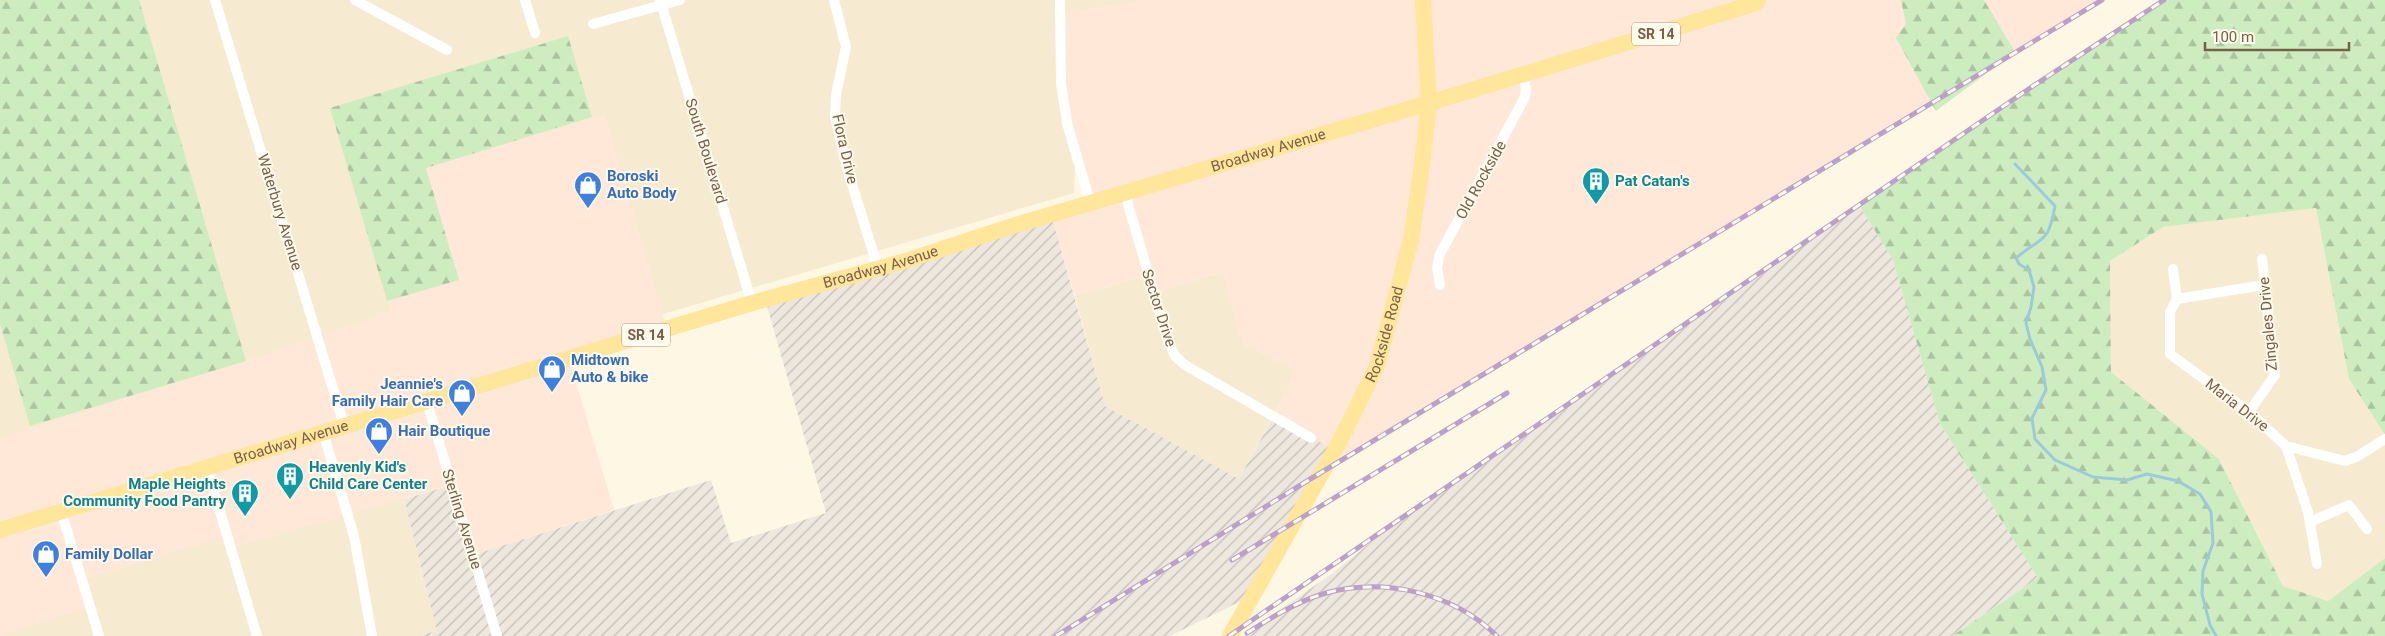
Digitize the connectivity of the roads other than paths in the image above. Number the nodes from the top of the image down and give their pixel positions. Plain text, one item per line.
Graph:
1 (215, 0) edge
2 (355, 0) edge
3 (525, 0) edge
4 (680, 0) edge
5 (834, 0) edge
6 (1060, 0) edge
7 (1424, 0) edge
8 (1758, 0) edge
9 (661, 3) edge
10 (593, 24) dead end
11 (535, 33) dead end
12 (447, 50) dead end
13 (1523, 74) junction
14 (1429, 103) junction
15 (1125, 194) junction
16 (1090, 202) junction
17 (2262, 259) dead end
18 (878, 268) junction
19 (2173, 270) dead end
20 (2264, 285) junction
21 (1440, 286) dead end
22 (2176, 299) junction
23 (752, 303) junction
24 (427, 402) junction
25 (2249, 412) junction
26 (344, 425) junction
27 (323, 432) junction
28 (1310, 438) dead end
29 (2385, 439) edge
30 (2286, 446) junction
31 (207, 468) junction
32 (61, 511) junction
33 (2310, 522) junction
34 (2368, 529) dead end
35 (0, 530) edge
36 (2317, 564) dead end
37 (99, 636) edge
38 (257, 636) edge
39 (372, 636) edge
40 (496, 636) edge
41 (1230, 636) edge

1 - 26 street, Waterbury Avenue
2 - 12 street
3 - 11 street
4 - 9 street
5 - 18 street, Flora Drive
6 - 16 street
7 - 14 main road, Rockside Road
8 - 13 main road, Broadway Avenue / SR 14
9 - 10 street
9 - 23 street, South Boulevard
13 - 14 main road, Broadway Avenue / SR 14
13 - 21 street, Old Rockside
14 - 15 main road, Broadway Avenue / SR 14
14 - 41 main road, Rockside Road
15 - 16 main road, Broadway Avenue / SR 14
15 - 28 street, Sector Drive
16 - 18 main road, Broadway Avenue / SR 14
17 - 20 street, Zingales Drive
18 - 23 main road, Broadway Avenue / SR 14
19 - 22 street, Maria Drive
20 - 22 street
20 - 25 street, Zingales Drive
22 - 25 street, Maria Drive
23 - 24 main road, Broadway Avenue / SR 14
24 - 26 main road, Broadway Avenue / SR 14
24 - 40 street, Sterling Avenue
25 - 30 street, Maria Drive
26 - 27 main road, Broadway Avenue / SR 14
27 - 31 main road, Broadway Avenue / SR 14
27 - 39 street
29 - 30 street, Maria Drive
30 - 33 street
31 - 32 main road, Broadway Avenue / SR 14
31 - 38 street
32 - 35 main road, Broadway Avenue / SR 14
32 - 37 street
33 - 34 street
33 - 36 street

